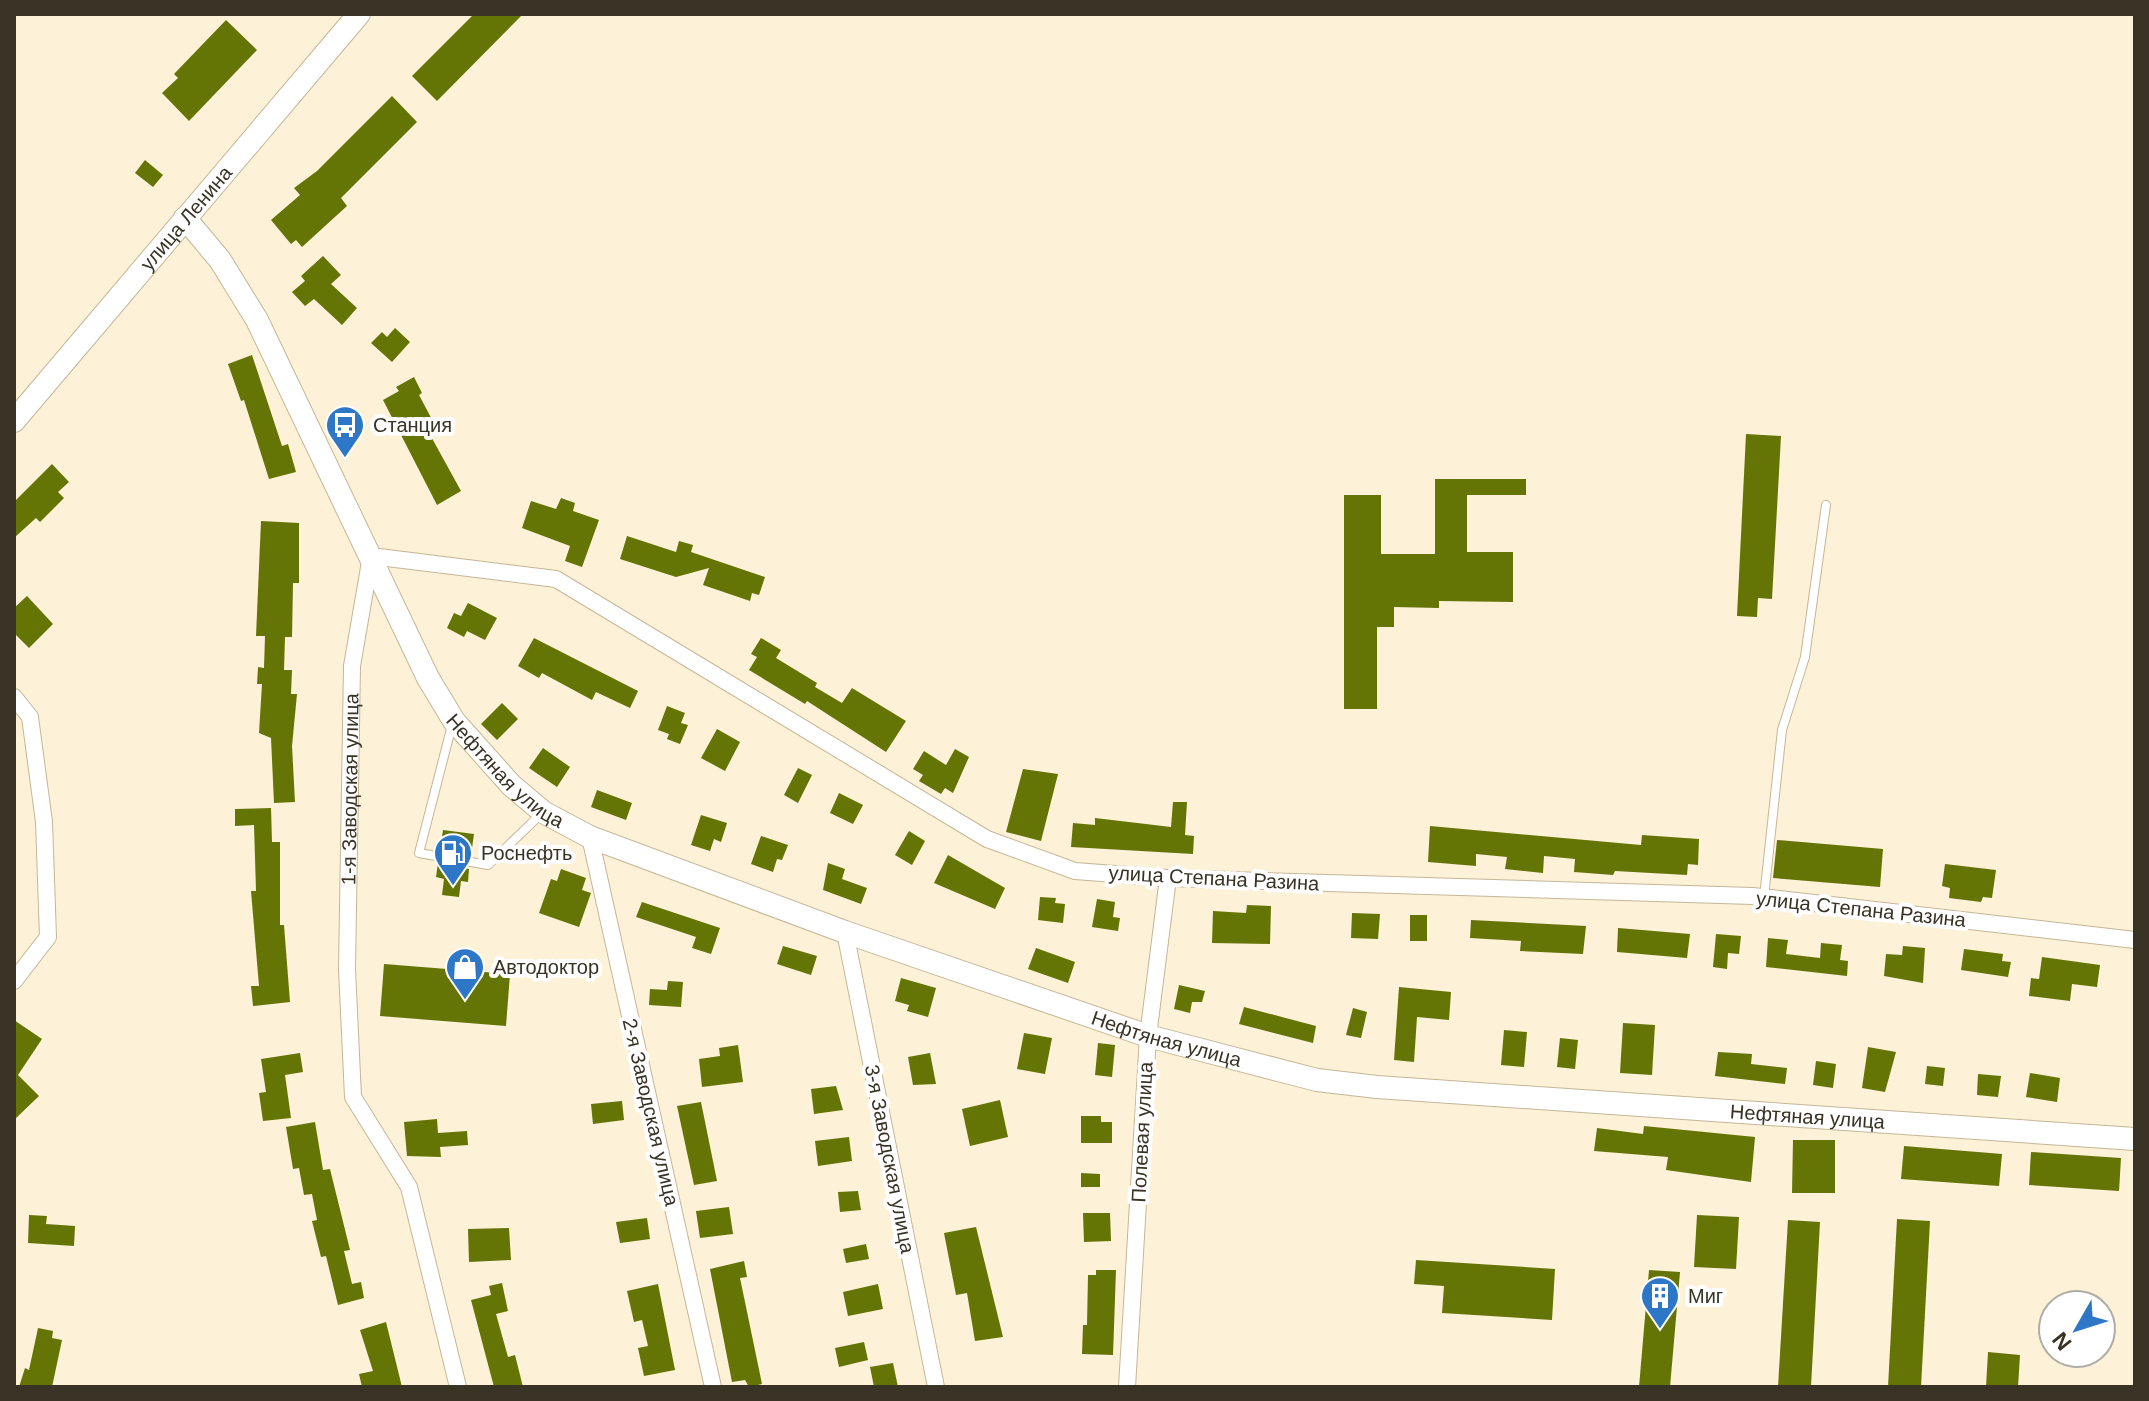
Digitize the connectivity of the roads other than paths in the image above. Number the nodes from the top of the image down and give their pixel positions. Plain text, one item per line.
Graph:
1 (359, 14) edge
2 (185, 218) junction
3 (14, 421) edge
4 (1826, 505) dead end
5 (371, 556) junction
6 (14, 697) edge
7 (454, 721) junction
8 (543, 812) junction
9 (590, 837) junction
10 (1168, 878) junction
11 (1764, 897) junction
12 (845, 932) junction
13 (2135, 940) edge
14 (14, 981) edge
15 (1148, 1036) junction
16 (2135, 1139) edge
17 (458, 1387) edge
18 (713, 1387) edge
19 (936, 1387) edge
20 (1127, 1387) edge

1 - 2 main road, улица Ленина
2 - 3 main road, улица Ленина
2 - 5 main road
4 - 11 lane
5 - 7 main road, Нефтяная улица
5 - 10 street, улица Степана Разина
5 - 17 street, 1-я Заводская улица
6 - 14 street
7 - 8 main road, Нефтяная улица
7 - 8 lane
8 - 9 main road, Нефтяная улица
9 - 12 main road, Нефтяная улица
9 - 18 street, 2-я Заводская улица
10 - 11 street, улица Степана Разина
10 - 15 street, Полевая улица
11 - 13 street, улица Степана Разина
12 - 15 main road, Нефтяная улица
12 - 19 street, 3-я Заводская улица
15 - 16 main road, Нефтяная улица
15 - 20 street, Полевая улица

